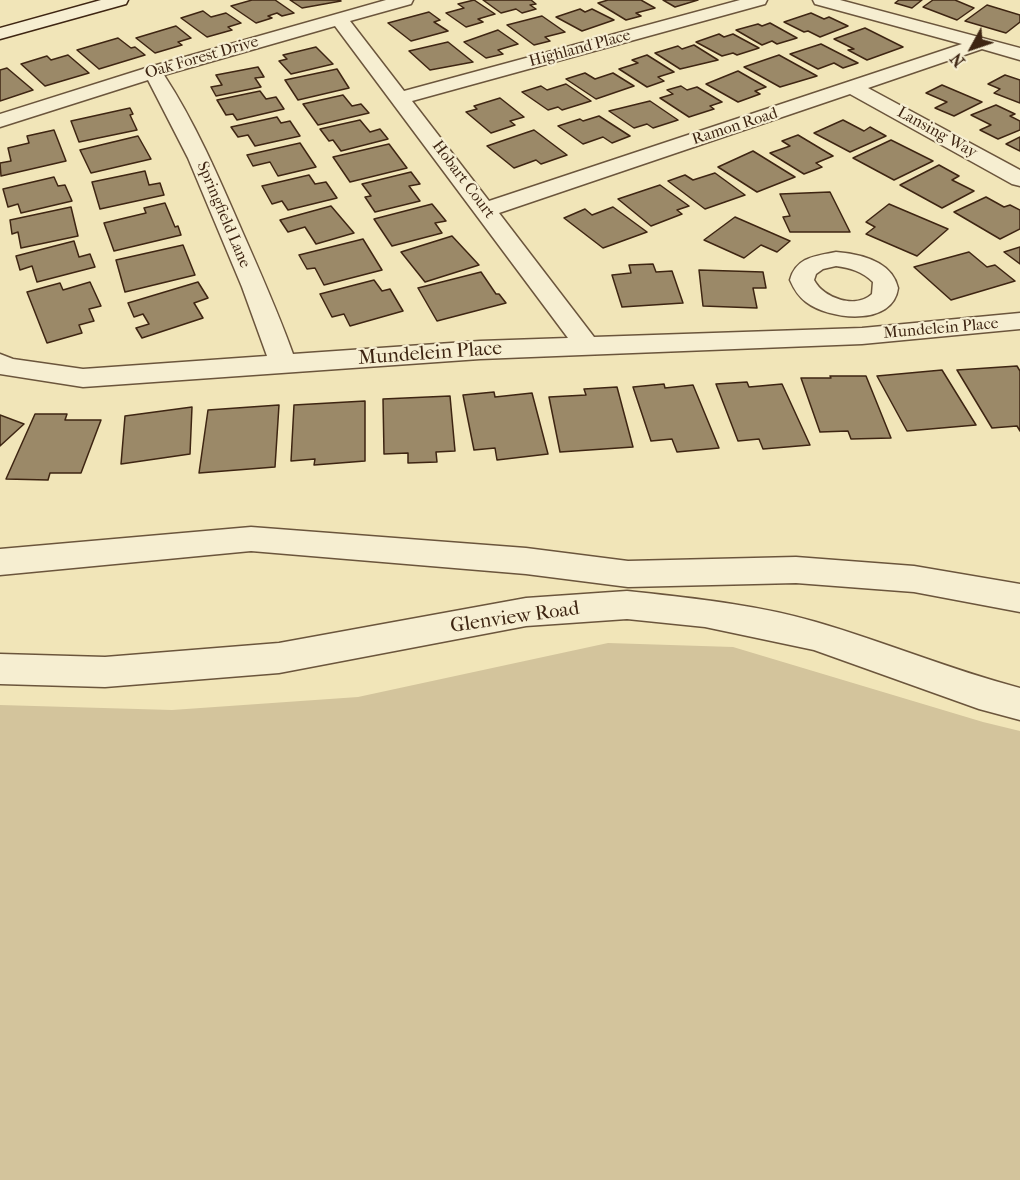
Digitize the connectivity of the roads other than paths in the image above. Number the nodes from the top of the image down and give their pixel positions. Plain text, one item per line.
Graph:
1 (62, 0) edge
2 (120, 0) edge
3 (405, 0) edge
4 (759, 0) edge
5 (821, 0) edge
6 (21, 10) dead end
7 (338, 18) junction
8 (0, 34) edge
9 (983, 43) junction
10 (1020, 54) edge
11 (153, 72) junction
12 (854, 88) junction
13 (401, 98) junction
14 (0, 121) edge
15 (1020, 179) edge
16 (486, 210) junction
17 (857, 310) dead end
18 (1020, 321) edge
19 (862, 336) junction
20 (584, 346) junction
21 (0, 363) edge
22 (283, 364) junction
23 (0, 562) edge
24 (1020, 598) edge
25 (0, 669) edge
26 (1020, 704) edge

1 - 6 street
2 - 8 street
3 - 7 street, Oak Forest Drive
4 - 13 street, Highland Place
5 - 9 street
7 - 11 street, Oak Forest Drive
7 - 13 street, Hobart Court
9 - 10 street
9 - 12 street, Ramon Road
11 - 14 street, Oak Forest Drive
11 - 22 street, Springfield Lane
12 - 15 street, Lansing Way
12 - 16 street, Ramon Road
13 - 16 street, Hobart Court
16 - 20 street, Hobart Court
17 - 19 street, Mundelein Place
18 - 19 street, Mundelein Place
19 - 20 street, Mundelein Place
20 - 22 street, Mundelein Place
21 - 22 street, Mundelein Place
23 - 24 street
25 - 26 street, Glenview Road

